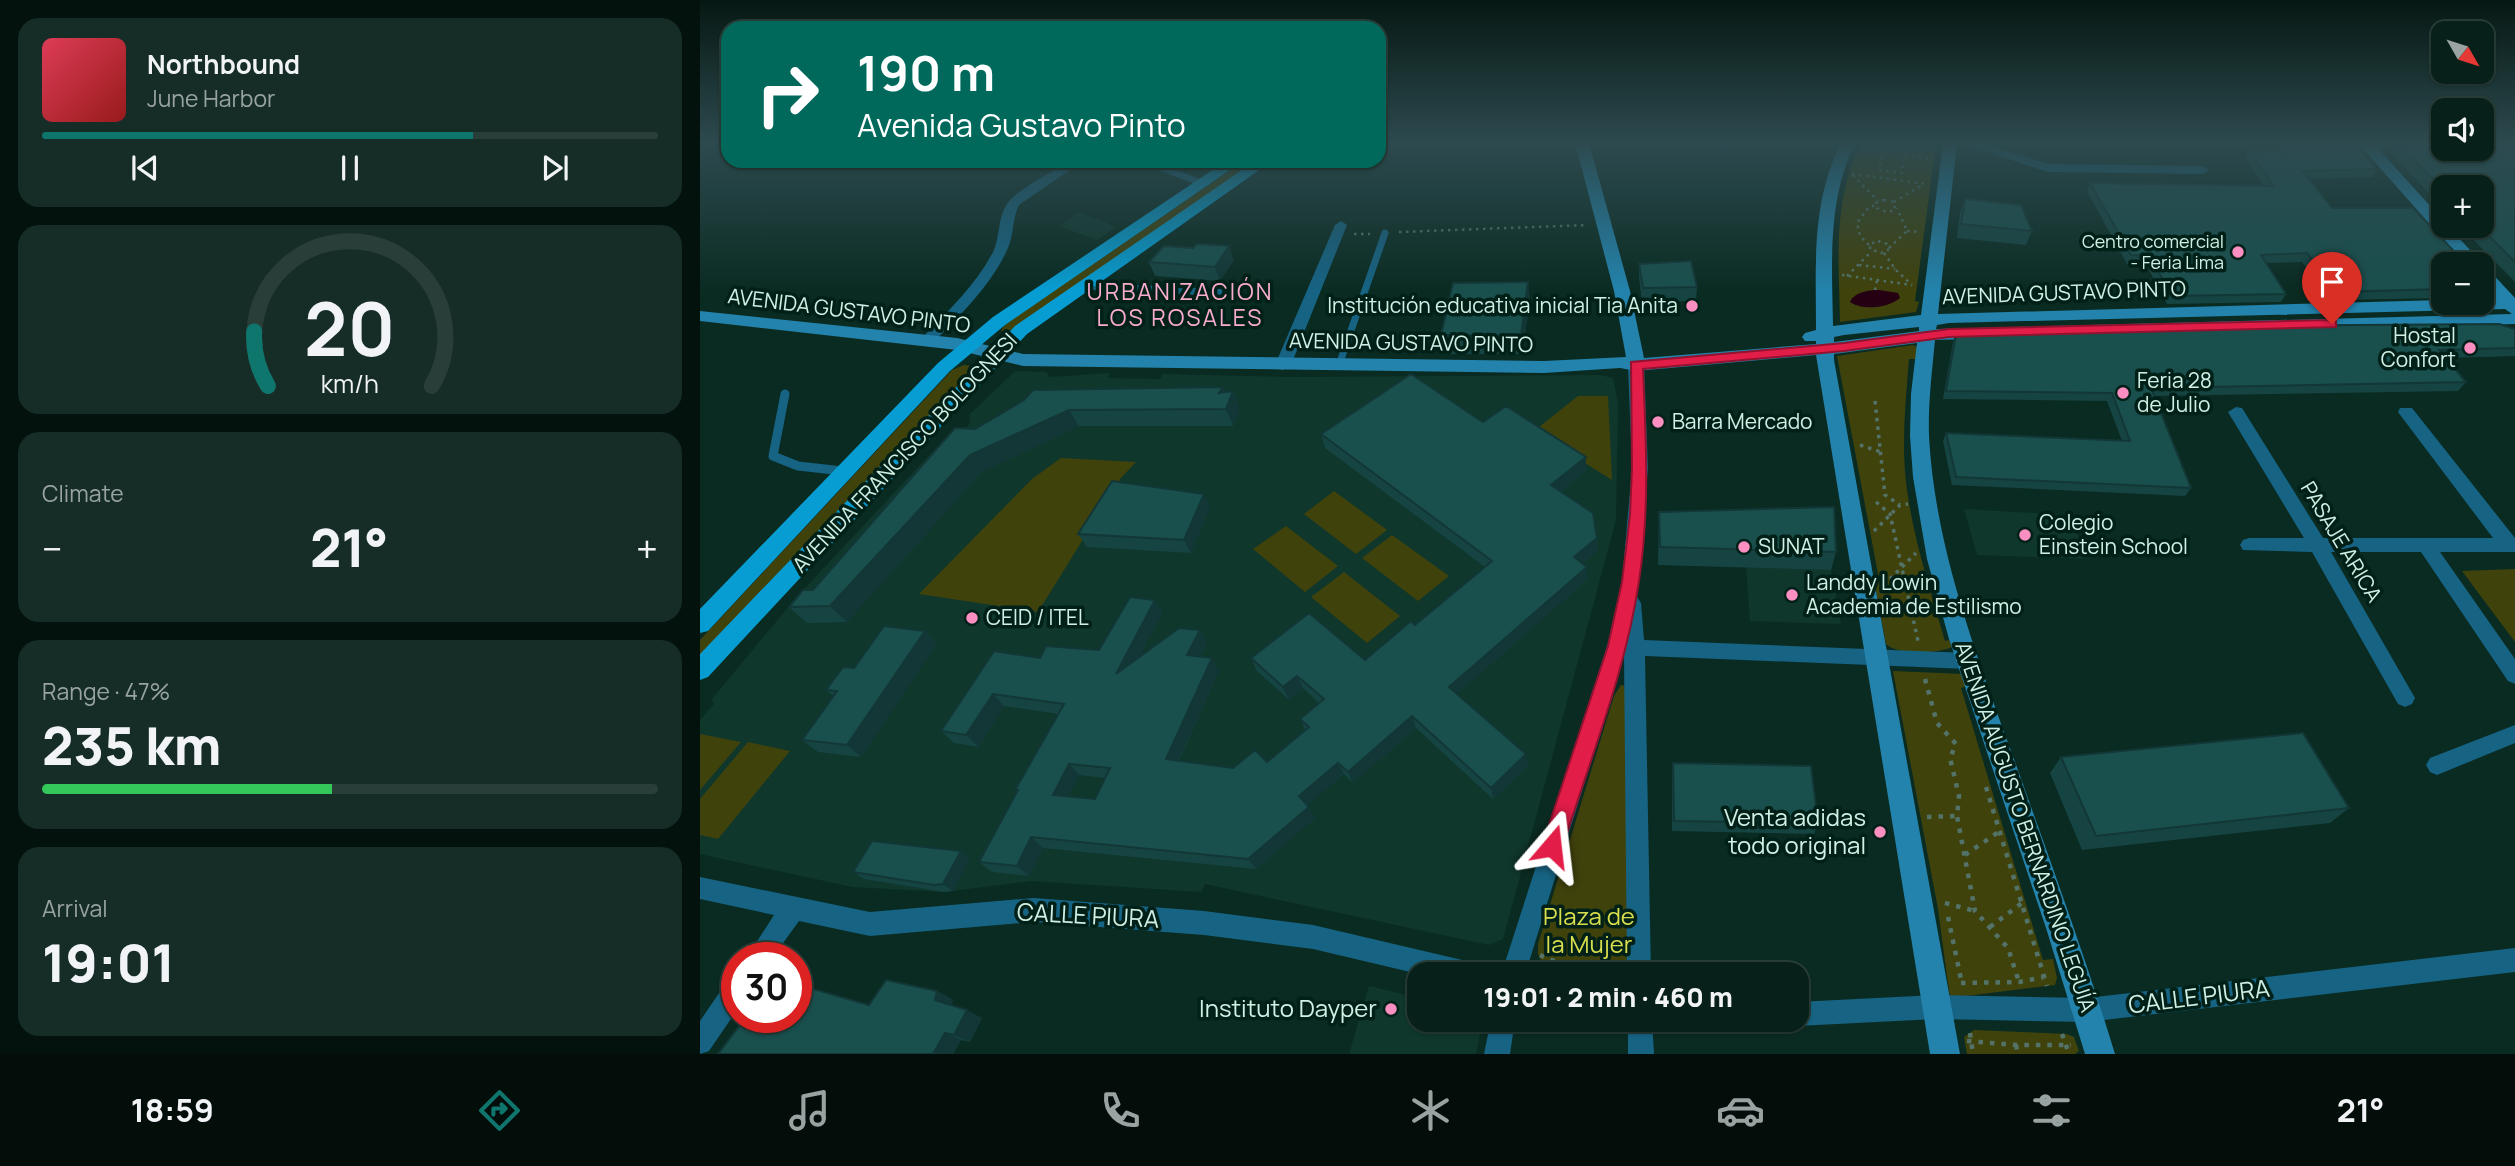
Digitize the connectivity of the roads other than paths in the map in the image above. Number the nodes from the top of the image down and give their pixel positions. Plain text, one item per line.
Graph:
1 (1030, 192) edge
2 (1190, 192) edge
3 (1220, 192) edge
4 (1595, 192) edge
5 (1830, 192) edge
6 (1944, 192) edge
7 (2409, 192) edge
8 (1339, 230) road end
9 (1385, 233) road end
10 (2463, 252) edge
11 (1084, 286) junction
12 (2494, 286) edge
13 (1229, 293) dead end
14 (2514, 309) edge
15 (700, 316) edge
16 (1928, 327) junction
17 (928, 340) junction
18 (1825, 341) junction
19 (969, 346) junction
20 (998, 354) junction
21 (1630, 360) junction
22 (1283, 365) junction
23 (1339, 365) junction
24 (785, 394) dead end
25 (2236, 411) dead end
26 (2406, 412) dead end
27 (843, 471) junction
28 (2317, 544) junction
29 (2426, 544) junction
30 (2249, 545) dead end
31 (2513, 548) edge
32 (700, 624) edge
33 (1626, 647) junction
34 (1875, 659) junction
35 (1968, 661) junction
36 (700, 670) edge
37 (2515, 675) edge
38 (2405, 698) dead end
39 (2515, 734) edge
40 (2437, 765) dead end
41 (700, 888) edge
42 (793, 909) junction
43 (770, 942) edge
44 (1420, 962) edge
45 (1517, 962) edge
46 (1630, 962) edge
47 (2513, 963) edge
48 (1936, 1007) junction
49 (2087, 1010) junction
50 (721, 1012) edge
51 (1809, 1013) edge
52 (1501, 1032) edge
53 (1640, 1032) edge
54 (700, 1042) edge
55 (1960, 1045) edge
56 (2088, 1049) edge
57 (1497, 1054) edge
58 (1641, 1054) edge

1 - 17 street
2 - 19 main road, AVENIDA FRANCISCO BOLOGNESI
3 - 11 main road, AVENIDA FRANCISCO BOLOGNESI
4 - 21 main road
5 - 18 main road
6 - 16 main road, AVENIDA AUGUSTO BERNARDINO LEGUÍA
7 - 10 main road
8 - 22 street
9 - 23 lane
11 - 13 lane
11 - 20 main road, AVENIDA FRANCISCO BOLOGNESI
12 - 14 main road
14 - 16 main road, AVENIDA GUSTAVO PINTO
15 - 17 main road, AVENIDA GUSTAVO PINTO
16 - 18 main road, AVENIDA GUSTAVO PINTO
16 - 35 main road, AVENIDA AUGUSTO BERNARDINO LEGUÍA
17 - 19 main road, AVENIDA GUSTAVO PINTO
18 - 21 main road, AVENIDA GUSTAVO PINTO
18 - 34 main road
19 - 20 main road, AVENIDA GUSTAVO PINTO
19 - 27 main road, AVENIDA FRANCISCO BOLOGNESI
20 - 22 main road, AVENIDA GUSTAVO PINTO
20 - 36 main road, AVENIDA FRANCISCO BOLOGNESI
21 - 23 main road, AVENIDA GUSTAVO PINTO
21 - 33 street
22 - 23 main road, AVENIDA GUSTAVO PINTO
24 - 27 lane
25 - 28 street, PASAJE ARICA
26 - 31 street
27 - 32 main road, AVENIDA FRANCISCO BOLOGNESI
28 - 29 street
28 - 30 street
28 - 38 street, PASAJE ARICA
29 - 31 street
29 - 37 street
33 - 34 street
33 - 45 street
33 - 46 street
34 - 35 street
34 - 48 main road
35 - 49 main road, AVENIDA AUGUSTO BERNARDINO LEGUÍA
39 - 40 street
41 - 42 street, CALLE PIURA
42 - 43 street
42 - 44 street, CALLE PIURA
47 - 49 street, CALLE PIURA
48 - 49 street, CALLE PIURA
48 - 51 street, CALLE PIURA
48 - 55 main road
49 - 56 main road, AVENIDA AUGUSTO BERNARDINO LEGUÍA
50 - 54 street
52 - 57 street
53 - 58 street

